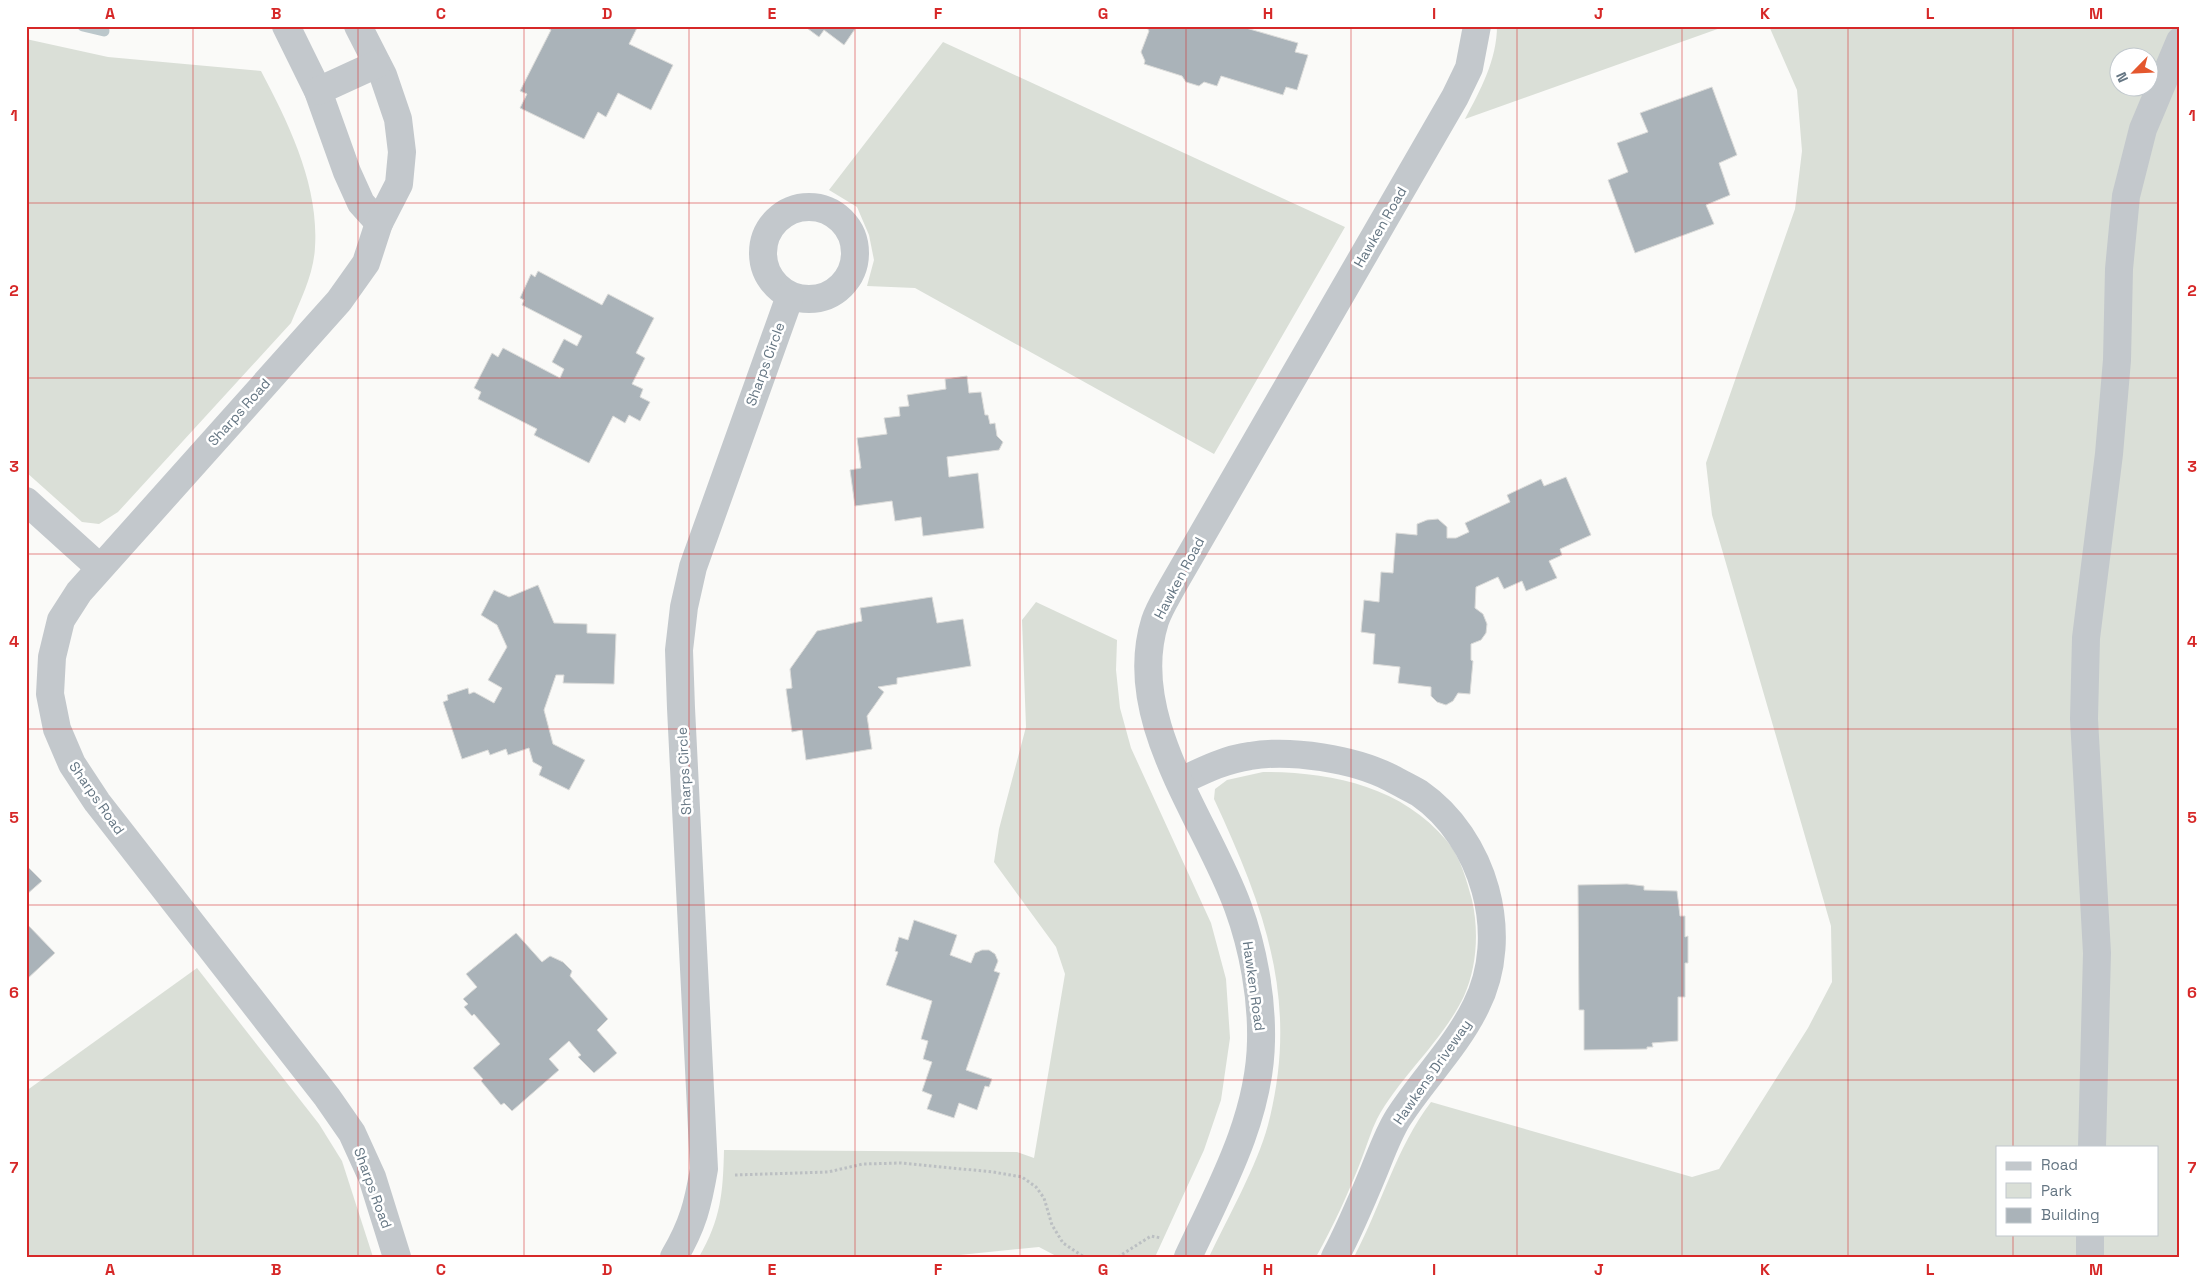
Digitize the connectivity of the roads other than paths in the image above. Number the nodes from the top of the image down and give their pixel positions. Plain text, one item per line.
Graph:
1 (286, 26) edge
2 (358, 26) edge
3 (1477, 26) edge
4 (2180, 41) edge
5 (377, 64) junction
6 (318, 91) junction
7 (379, 223) junction
8 (790, 296) dead end
9 (26, 501) edge
10 (99, 567) junction
11 (1181, 782) junction
12 (2092, 1146) edge
13 (2090, 1236) edge
14 (1178, 1248) edge
15 (397, 1257) edge
16 (674, 1257) edge
17 (1335, 1257) edge
18 (2090, 1257) edge

1 - 6 street
2 - 5 street, Sharps Road
3 - 11 street, Hawken Road
4 - 12 street
5 - 6 street
5 - 7 street, Sharps Road
6 - 7 street
7 - 10 street, Sharps Road
8 - 16 street, Sharps Circle
9 - 10 street
10 - 15 street, Sharps Road
11 - 14 street, Hawken Road
11 - 17 street, Hawkens Driveway
13 - 18 street

